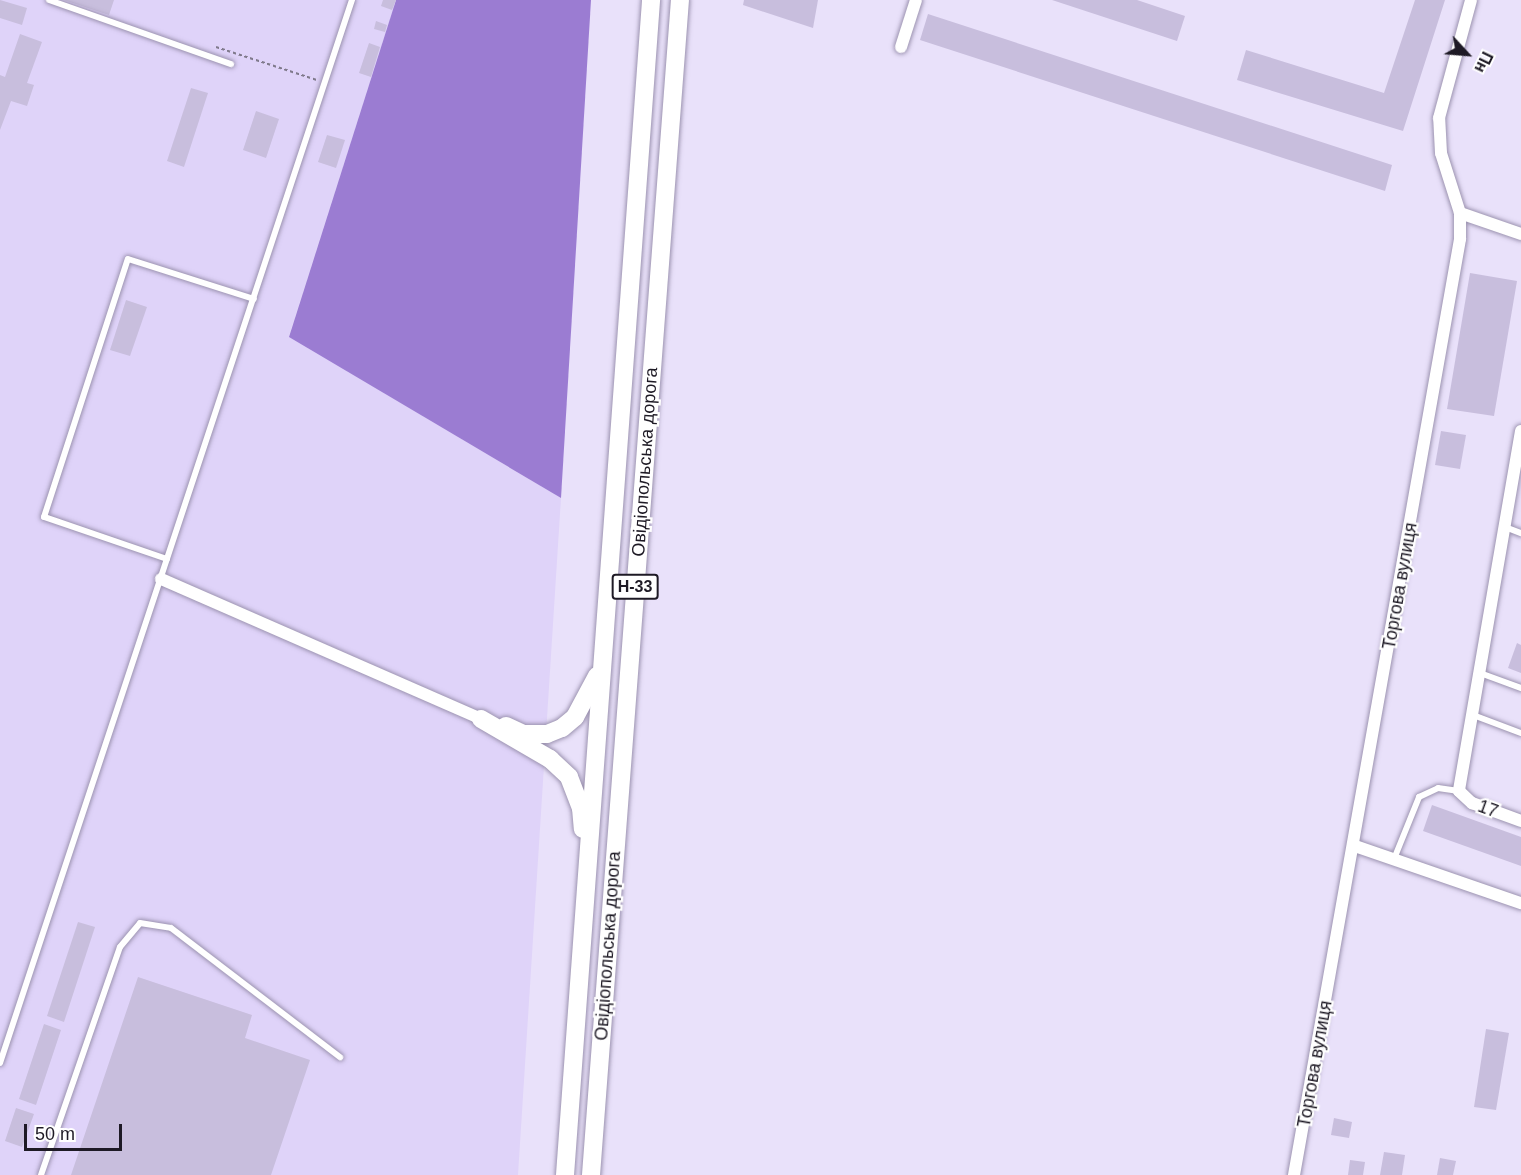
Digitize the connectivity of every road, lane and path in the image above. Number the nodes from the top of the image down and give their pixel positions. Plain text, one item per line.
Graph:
1 (49, 0) edge
2 (352, 0) edge
3 (651, 0) edge
4 (680, 0) edge
5 (916, 0) edge
6 (1471, 0) edge
7 (901, 47) dead end
8 (231, 64) dead end
9 (1460, 213) junction
10 (1521, 234) edge
11 (254, 298) junction
12 (1521, 431) edge
13 (1517, 484) edge
14 (1505, 527) junction
15 (1521, 533) edge
16 (167, 560) junction
17 (160, 579) junction
18 (602, 665) junction
19 (1480, 673) junction
20 (1521, 688) edge
21 (1473, 715) junction
22 (481, 720) junction
23 (1521, 733) edge
24 (1459, 791) junction
25 (1521, 821) edge
26 (1355, 846) junction
27 (1394, 860) junction
28 (587, 884) junction
29 (1521, 903) edge
30 (340, 1057) dead end
31 (0, 1063) edge
32 (41, 1175) edge
33 (565, 1175) edge
34 (591, 1175) edge
35 (1294, 1175) edge

1 - 8 lane
2 - 11 lane
3 - 18 main road, Овідіопольська дорога / Н-33
4 - 34 main road, Овідіопольська дорога / Н-33
5 - 7 street
6 - 9 street, Торгова вулиця
9 - 10 street
9 - 26 street, Торгова вулиця
11 - 16 lane
11 - 16 lane
12 - 13 street
13 - 14 street
14 - 15 lane
14 - 19 street
16 - 17 lane
17 - 22 street
17 - 31 lane
18 - 22 main road
18 - 28 main road, Овідіопольська дорога / Н-33
19 - 20 lane
19 - 21 street
21 - 23 lane
21 - 24 street
22 - 28 main road
24 - 25 street, 17
24 - 27 lane
26 - 27 street
26 - 35 street, Торгова вулиця
27 - 29 street
28 - 33 main road, Овідіопольська дорога / Н-33
30 - 32 lane

